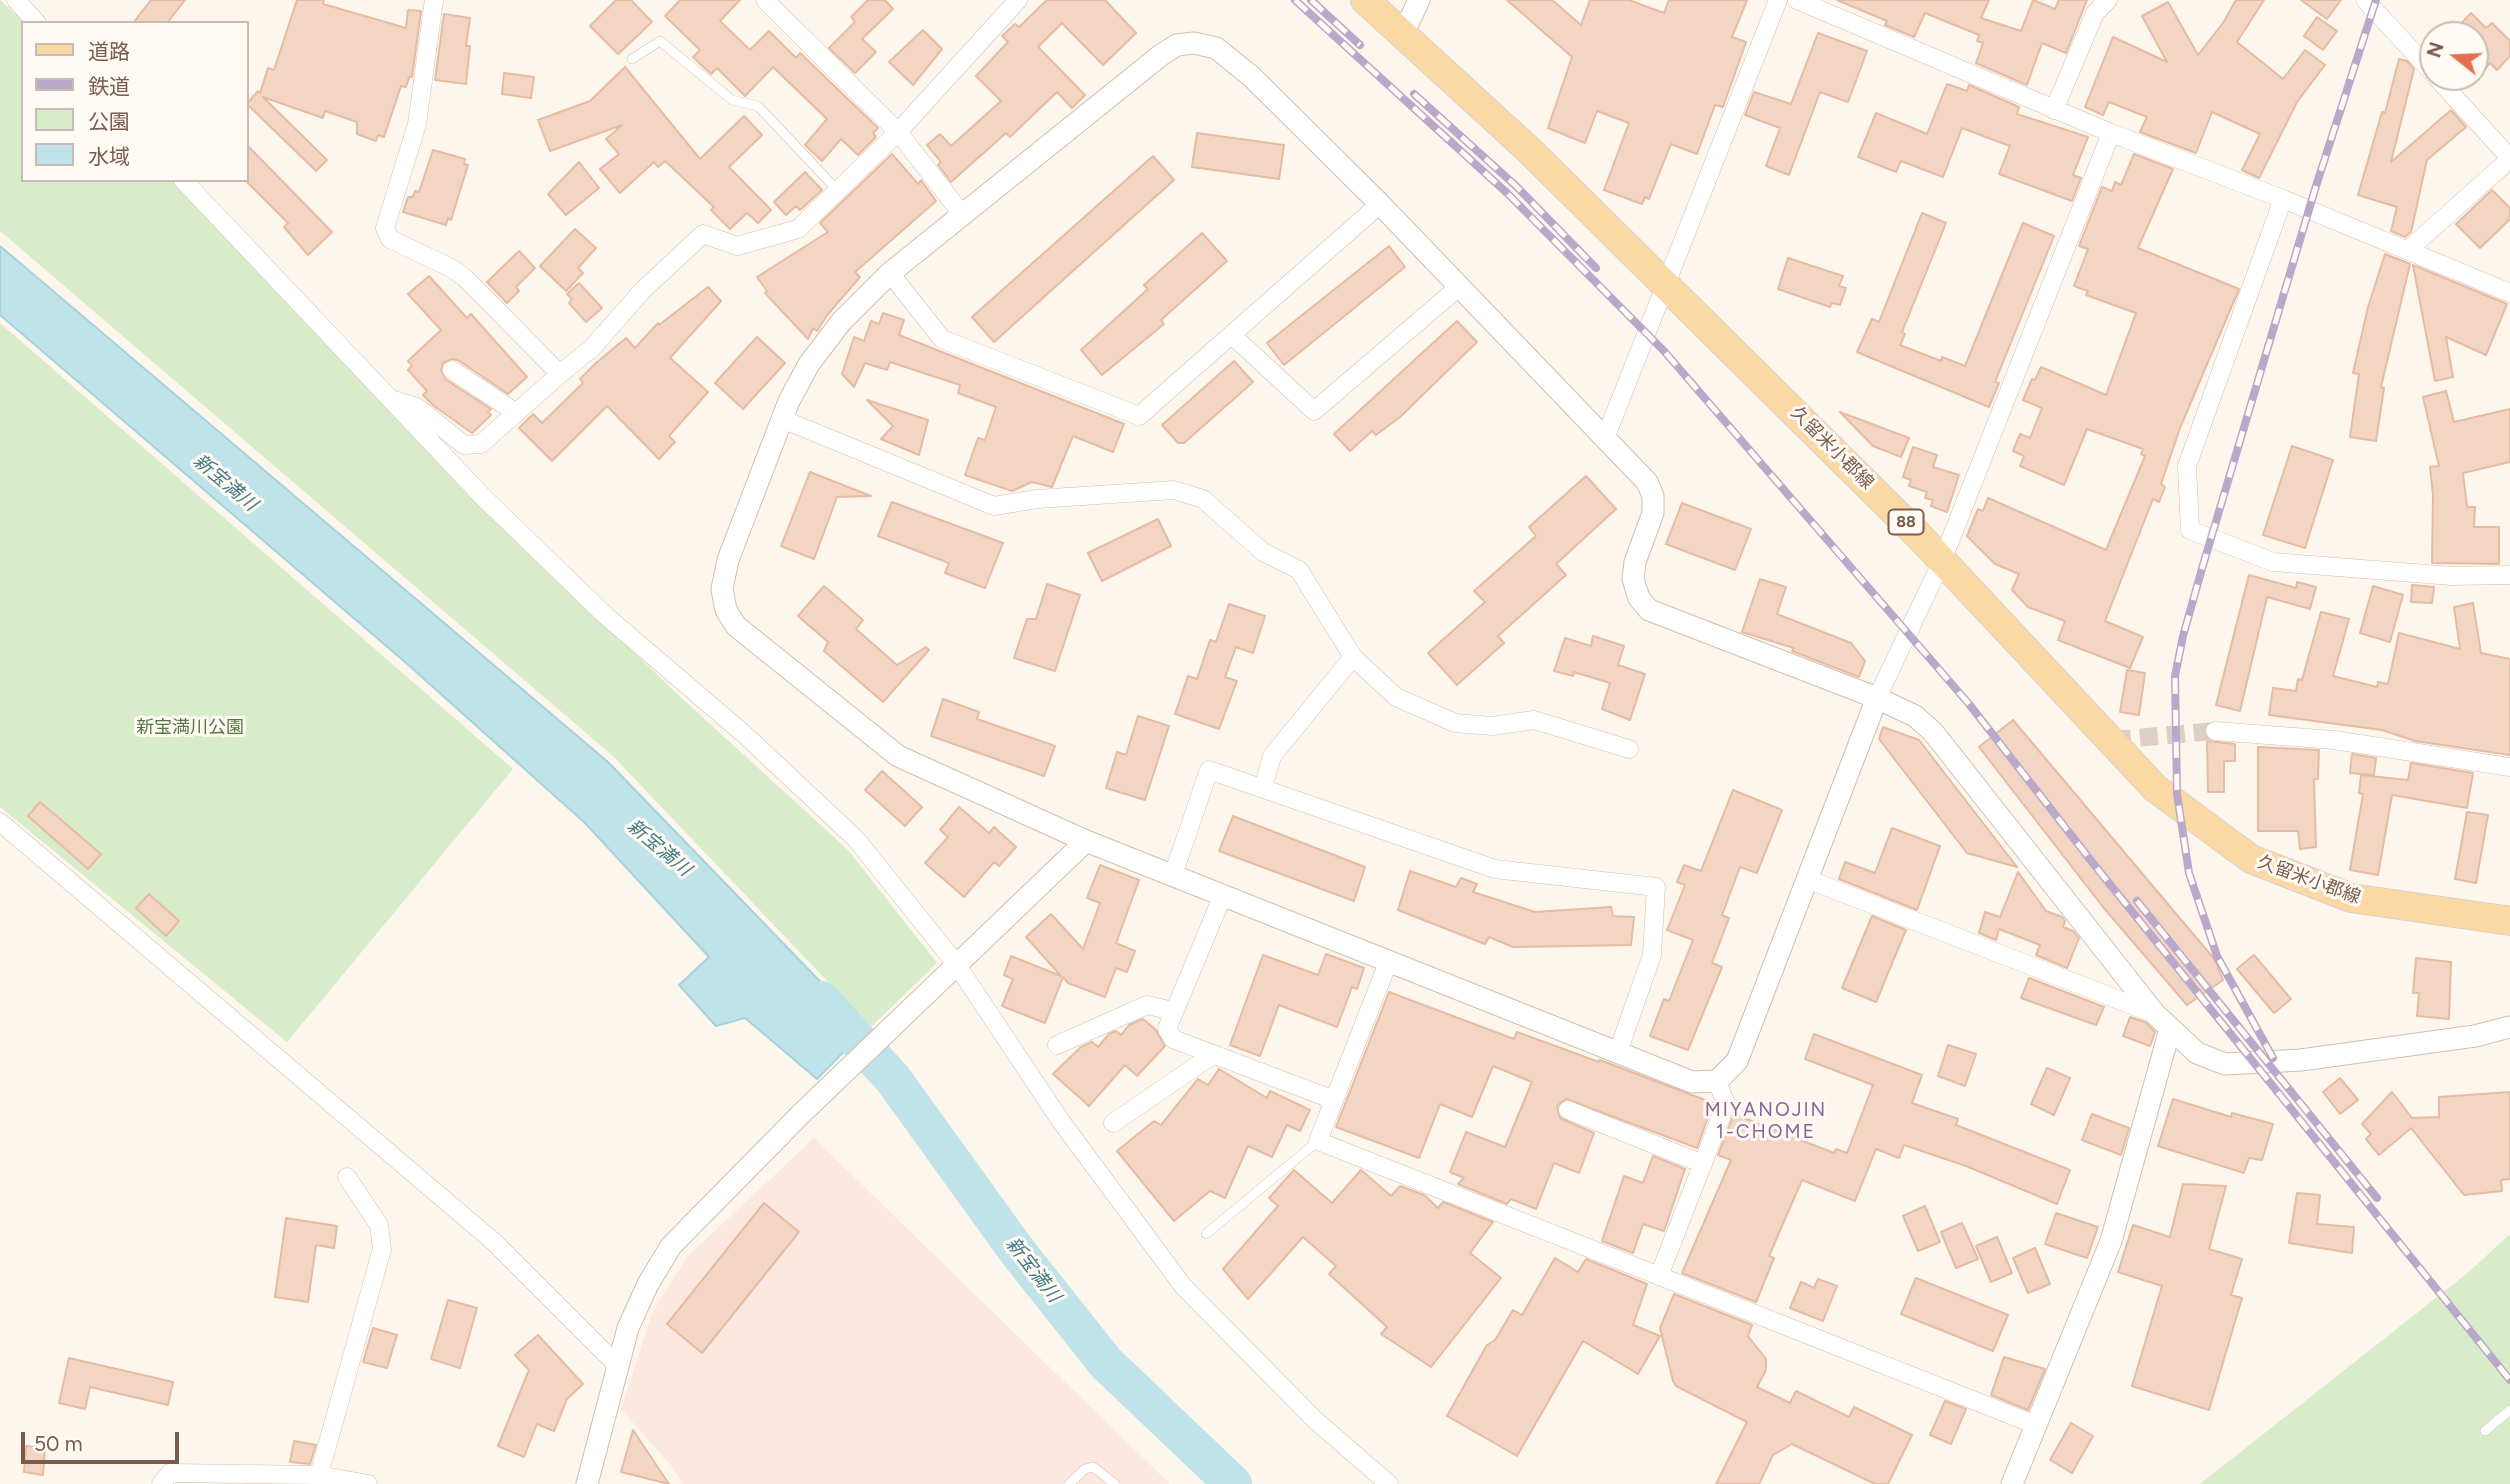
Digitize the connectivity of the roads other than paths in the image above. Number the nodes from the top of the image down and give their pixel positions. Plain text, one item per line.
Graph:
1 (16, 0) edge
2 (434, 0) edge
3 (765, 0) edge
4 (1018, 0) edge
5 (1366, 0) edge
6 (1419, 0) edge
7 (1778, 0) edge
8 (1797, 0) edge
9 (2108, 0) edge
10 (2365, 0) edge
11 (35, 21) edge
12 (1403, 34) junction
13 (2419, 58) edge
14 (632, 59) dead end
15 (2449, 91) edge
16 (2054, 110) junction
17 (898, 132) junction
18 (2111, 133) junction
19 (2510, 159) edge
20 (185, 182) edge
21 (838, 191) junction
22 (2283, 199) junction
23 (1380, 204) junction
24 (962, 214) junction
25 (2408, 250) junction
26 (890, 272) junction
27 (1668, 285) junction
28 (1460, 286) junction
29 (2510, 293) edge
30 (1233, 336) junction
31 (452, 370) dead end
32 (560, 374) junction
33 (388, 398) junction
34 (515, 412) junction
35 (782, 419) junction
36 (1606, 436) junction
37 (1942, 561) junction
38 (2510, 575) edge
39 (1353, 657) junction
40 (1877, 698) junction
41 (2215, 731) tunnel mouth
42 (1629, 749) dead end
43 (2510, 767) edge
44 (1263, 789) junction
45 (0, 822) edge
46 (1086, 841) junction
47 (1173, 875) junction
48 (1807, 879) junction
49 (1223, 895) junction
50 (2510, 921) edge
51 (1389, 960) junction
52 (957, 965) junction
53 (1173, 1011) junction
54 (2155, 1014) junction
55 (2510, 1027) edge
56 (2170, 1030) junction
57 (1057, 1045) dead end
58 (1618, 1052) junction
59 (1214, 1055) junction
60 (1717, 1081) junction
61 (1334, 1100) junction
62 (1568, 1110) dead end
63 (1113, 1123) dead end
64 (1318, 1141) junction
65 (1703, 1164) junction
66 (346, 1177) dead end
67 (1206, 1234) dead end
68 (1659, 1276) junction
69 (617, 1365) junction
70 (2510, 1410) edge
71 (2036, 1425) junction
72 (2485, 1430) dead end
73 (319, 1475) junction
74 (161, 1484) edge
75 (368, 1484) edge
76 (587, 1484) edge
77 (1069, 1484) edge
78 (1115, 1484) edge
79 (1390, 1484) edge
80 (2012, 1484) edge

1 - 11 street
2 - 32 street
3 - 17 street
4 - 17 street
5 - 12 main road, 久留米小郡線 / 88
6 - 12 street
7 - 27 street
8 - 16 street
9 - 16 street
10 - 13 street
12 - 27 main road, 久留米小郡線 / 88
14 - 21 lane
15 - 19 street
16 - 18 street
17 - 21 street
17 - 24 street
18 - 22 street
18 - 37 street
19 - 25 street
20 - 33 street
21 - 32 street
22 - 25 street
22 - 38 street
23 - 24 street
23 - 28 street
23 - 30 street
24 - 26 street
25 - 29 street
26 - 30 street
26 - 35 street
27 - 36 street
27 - 37 main road, 久留米小郡線 / 88
28 - 30 street
28 - 36 street
31 - 34 street
32 - 34 street
33 - 34 street
33 - 52 street
35 - 39 street
35 - 46 street
36 - 40 street
37 - 40 street
37 - 50 main road, 久留米小郡線 / 88
39 - 42 street
39 - 44 street
40 - 48 street
40 - 54 street
41 - 43 street
44 - 47 street
44 - 58 street
45 - 69 street
46 - 47 street
46 - 52 street
47 - 49 street
48 - 54 street
48 - 60 street
49 - 51 street
49 - 53 street
51 - 58 street
51 - 61 street
52 - 69 street
52 - 79 street
53 - 57 street
53 - 59 street
54 - 56 street
55 - 56 street
56 - 71 street
58 - 60 street
59 - 61 street
59 - 63 street
60 - 65 street
61 - 64 street
62 - 65 street
64 - 67 lane
64 - 68 street
65 - 68 street
66 - 73 street
68 - 71 street
69 - 76 street
70 - 72 lane
71 - 80 street
73 - 74 street
73 - 75 street
77 - 78 lane

